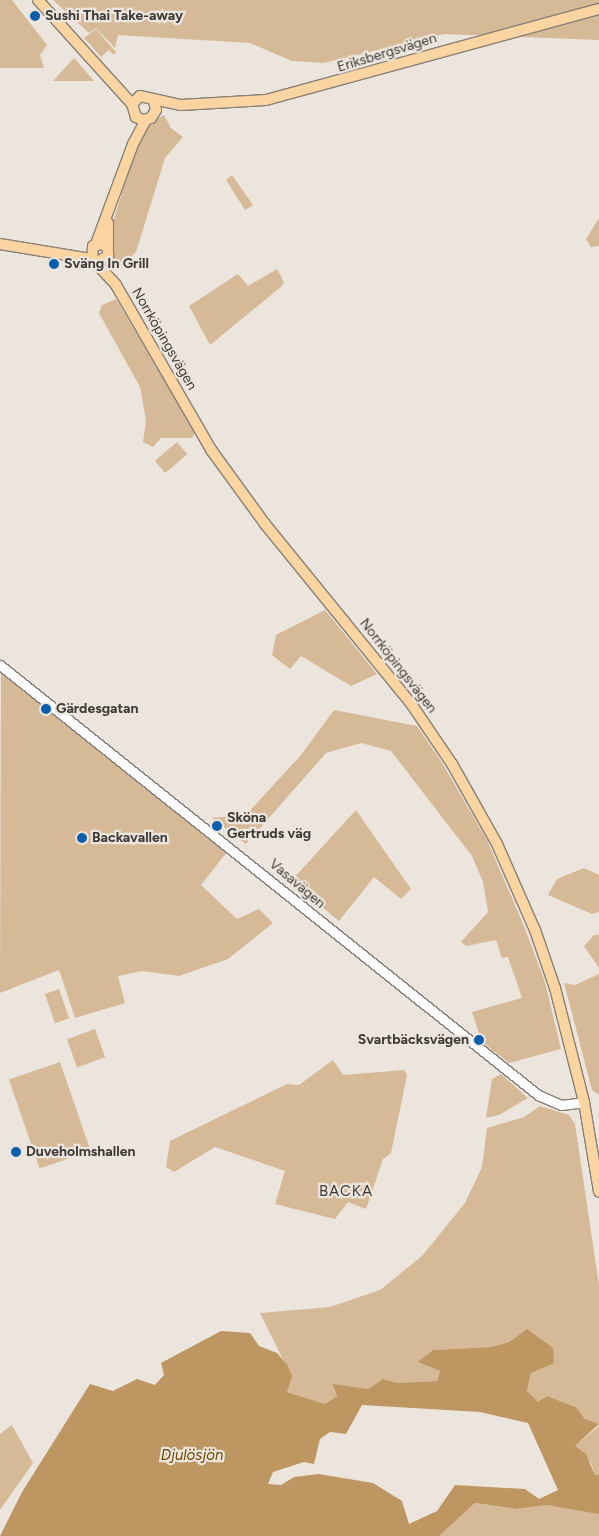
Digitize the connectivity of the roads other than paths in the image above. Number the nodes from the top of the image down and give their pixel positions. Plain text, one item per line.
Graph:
1 (38, 0) edge
2 (599, 10) edge
3 (113, 82) junction
4 (140, 96) junction
5 (154, 100) junction
6 (132, 104) junction
7 (181, 105) junction
8 (155, 113) junction
9 (141, 119) junction
10 (109, 217) junction
11 (0, 244) edge
12 (94, 246) junction
13 (107, 247) junction
14 (62, 252) junction
15 (99, 260) junction
16 (0, 664) edge
17 (584, 1102) junction
18 (599, 1192) edge

1 - 3 main road
2 - 7 main road, Eriksbergsvägen
3 - 4 main road
3 - 6 main road
4 - 5 main road, Eriksbergsvägen
4 - 6 main road
5 - 7 main road, Eriksbergsvägen
5 - 8 main road
6 - 9 main road
7 - 8 main road, Eriksbergsvägen
8 - 9 main road
9 - 10 main road
10 - 12 main road
10 - 13 main road
11 - 14 main road
12 - 13 main road
12 - 14 main road
12 - 15 main road
13 - 15 main road
14 - 15 main road
15 - 17 main road, Norrköpingsvägen
16 - 17 street, Vasavägen
17 - 18 main road, Norrköpingsvägen

